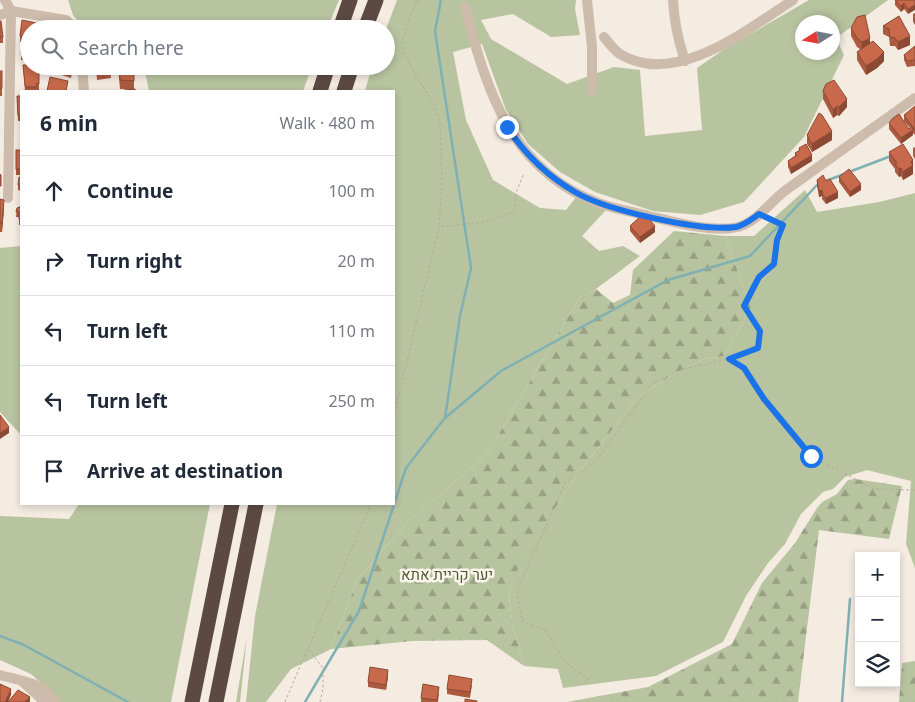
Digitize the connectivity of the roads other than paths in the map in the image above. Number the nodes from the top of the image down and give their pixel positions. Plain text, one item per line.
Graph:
1 (5, 0) edge
2 (350, 0) edge
3 (376, 0) edge
4 (587, 0) edge
5 (673, 0) edge
6 (793, 0) edge
7 (465, 8) dead end
8 (11, 10) junction
9 (0, 15) edge
10 (66, 20) edge
11 (343, 20) edge
12 (368, 20) edge
13 (604, 37) dead end
14 (685, 61) junction
15 (83, 75) edge
16 (325, 75) edge
17 (349, 75) edge
18 (84, 90) edge
19 (320, 90) edge
20 (344, 90) edge
21 (592, 91) dead end
22 (915, 98) edge
23 (8, 198) dead end
24 (232, 505) edge
25 (256, 505) edge
26 (0, 675) edge
27 (22, 682) junction
28 (193, 700) edge
29 (45, 702) edge
30 (55, 702) edge
31 (216, 702) edge

1 - 8 street
2 - 11 highway
3 - 12 highway
4 - 21 street
5 - 14 street
6 - 14 street
7 - 22 street
8 - 9 street
8 - 10 street
8 - 23 street
13 - 14 street
15 - 18 street
16 - 19 highway
17 - 20 highway
24 - 28 highway
25 - 31 highway
26 - 27 street
27 - 29 street
27 - 30 street

